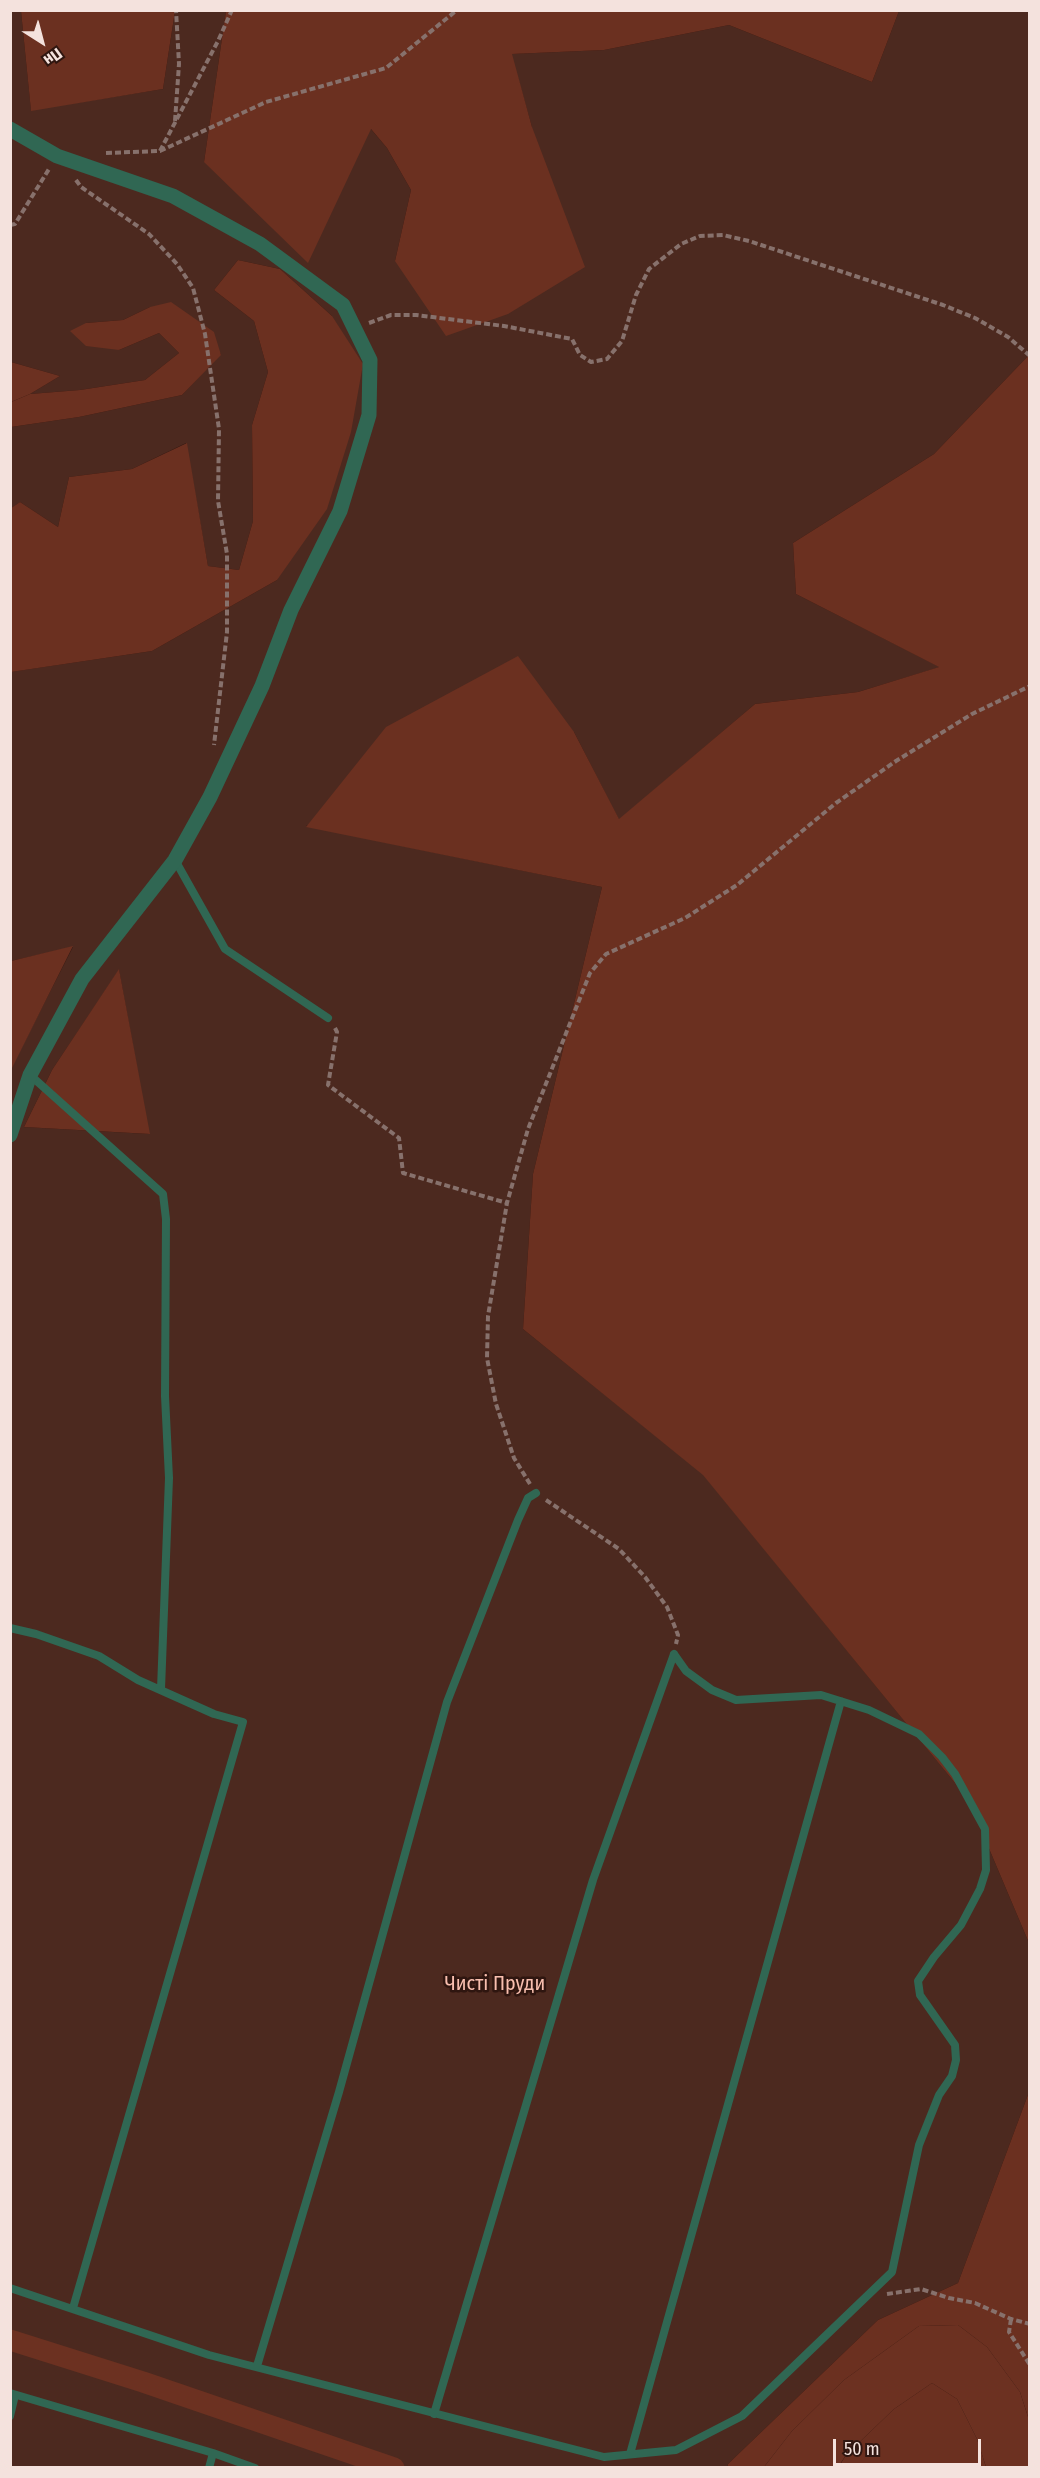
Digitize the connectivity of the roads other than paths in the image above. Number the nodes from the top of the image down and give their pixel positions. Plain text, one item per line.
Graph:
1 (10, 129) edge
2 (175, 860) junction
3 (328, 1018) road end
4 (30, 1075) junction
5 (10, 1135) edge
6 (536, 1493) road end
7 (10, 1628) edge
8 (161, 1689) junction
9 (841, 1701) junction
10 (10, 2288) edge
11 (73, 2308) junction
12 (257, 2366) junction
13 (13, 2394) edge
14 (434, 2414) junction
15 (10, 2416) edge
16 (213, 2453) junction
17 (630, 2454) junction
18 (209, 2468) edge
19 (255, 2468) edge

1 - 2 street
2 - 3 lane
2 - 4 street
4 - 5 street
4 - 8 lane
6 - 12 lane
7 - 8 lane
8 - 11 lane
9 - 14 lane
9 - 17 lane
9 - 17 lane
10 - 11 lane
11 - 12 lane
12 - 14 lane
13 - 15 lane
13 - 16 lane
14 - 17 lane
16 - 18 lane
16 - 19 lane

